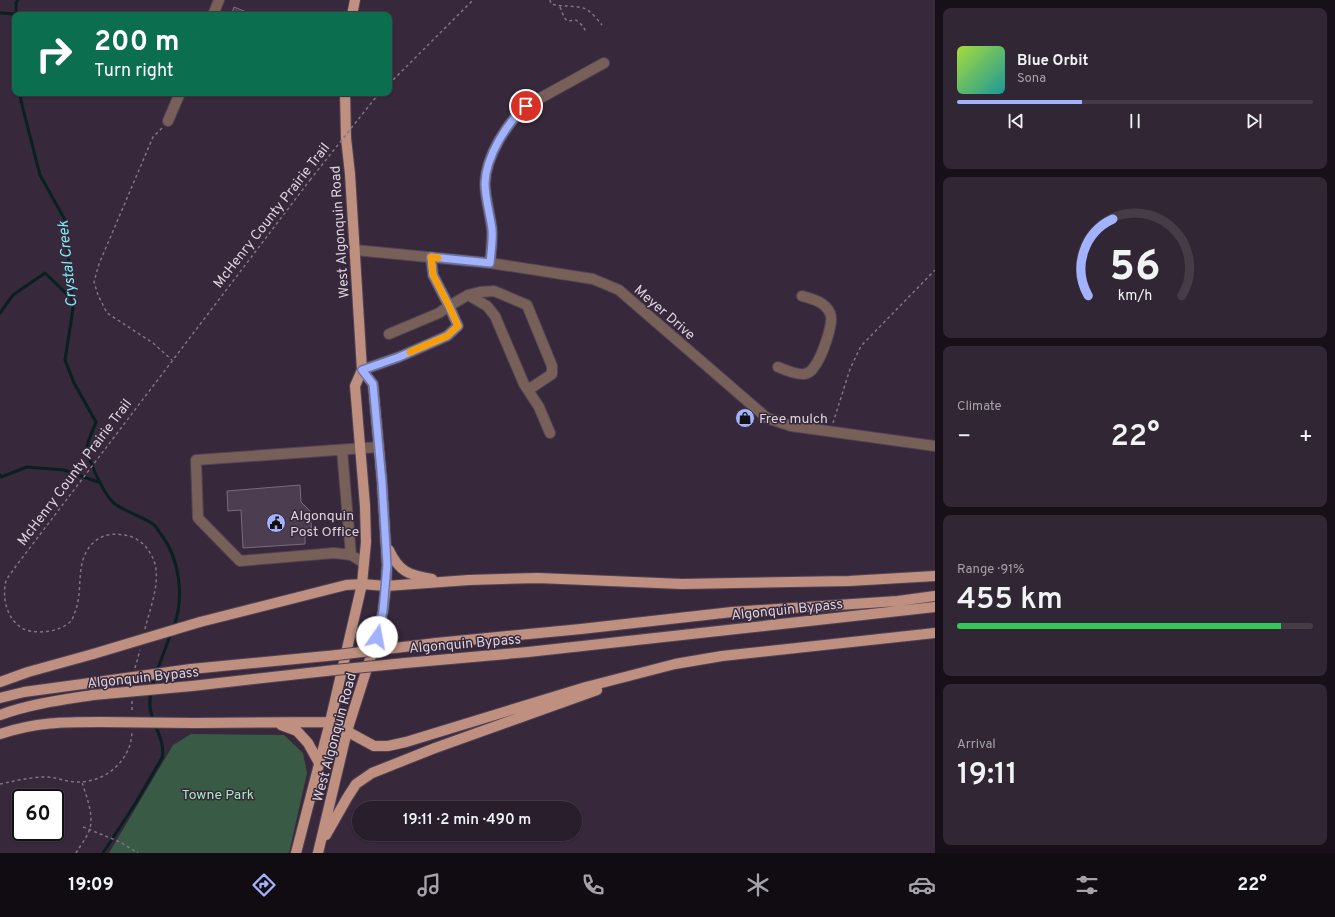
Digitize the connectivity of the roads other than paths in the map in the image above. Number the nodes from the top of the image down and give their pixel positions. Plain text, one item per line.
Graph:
1 (219, 0) edge
2 (355, 0) edge
3 (214, 12) edge
4 (353, 12) edge
5 (604, 63) dead end
6 (179, 96) edge
7 (345, 96) edge
8 (168, 121) road end
9 (355, 250) junction
10 (431, 257) junction
11 (490, 263) junction
12 (468, 295) junction
13 (802, 296) dead end
14 (449, 306) junction
15 (389, 334) dead end
16 (778, 368) dead end
17 (362, 370) junction
18 (528, 390) junction
19 (550, 433) dead end
20 (935, 446) edge
21 (379, 447) junction
22 (360, 448) junction
23 (342, 450) junction
24 (386, 545) junction
25 (351, 556) junction
26 (364, 563) junction
27 (935, 576) edge
28 (446, 582) junction
29 (362, 584) junction
30 (386, 586) junction
31 (935, 596) edge
32 (935, 607) edge
33 (935, 633) edge
34 (619, 679) junction
35 (0, 682) edge
36 (0, 698) edge
37 (0, 715) edge
38 (276, 722) junction
39 (330, 722) junction
40 (347, 731) junction
41 (0, 734) edge
42 (319, 763) junction
43 (319, 849) edge
44 (296, 853) edge

1 - 3 street
2 - 4 main road
5 - 11 street
6 - 8 street
7 - 9 main road, West Algonquin Road
9 - 10 street, Meyer Drive
9 - 17 main road, West Algonquin Road
10 - 11 street, Meyer Drive
10 - 14 street
11 - 20 street, Meyer Drive
12 - 14 street
12 - 18 street
12 - 18 street
13 - 16 street
14 - 15 street
14 - 17 street
17 - 21 main road, West Algonquin Road
17 - 22 main road, West Algonquin Road
18 - 19 street
21 - 22 street
21 - 24 main road, West Algonquin Road
22 - 23 street
22 - 26 main road, West Algonquin Road
23 - 25 street
23 - 25 street
24 - 28 main road
24 - 30 main road, West Algonquin Road
25 - 26 street
26 - 29 main road, West Algonquin Road
27 - 28 main road
28 - 30 main road
29 - 30 main road
29 - 35 main road, bridge
29 - 39 main road, West Algonquin Road
30 - 40 main road, West Algonquin Road
31 - 36 main road, Algonquin Bypass, bridge
32 - 37 main road, Algonquin Bypass, bridge
33 - 34 main road
34 - 40 main road
34 - 43 main road
38 - 39 main road
38 - 41 main road, bridge
38 - 42 main road
39 - 40 main road
39 - 42 main road, West Algonquin Road
40 - 43 main road, West Algonquin Road
42 - 44 main road, West Algonquin Road

